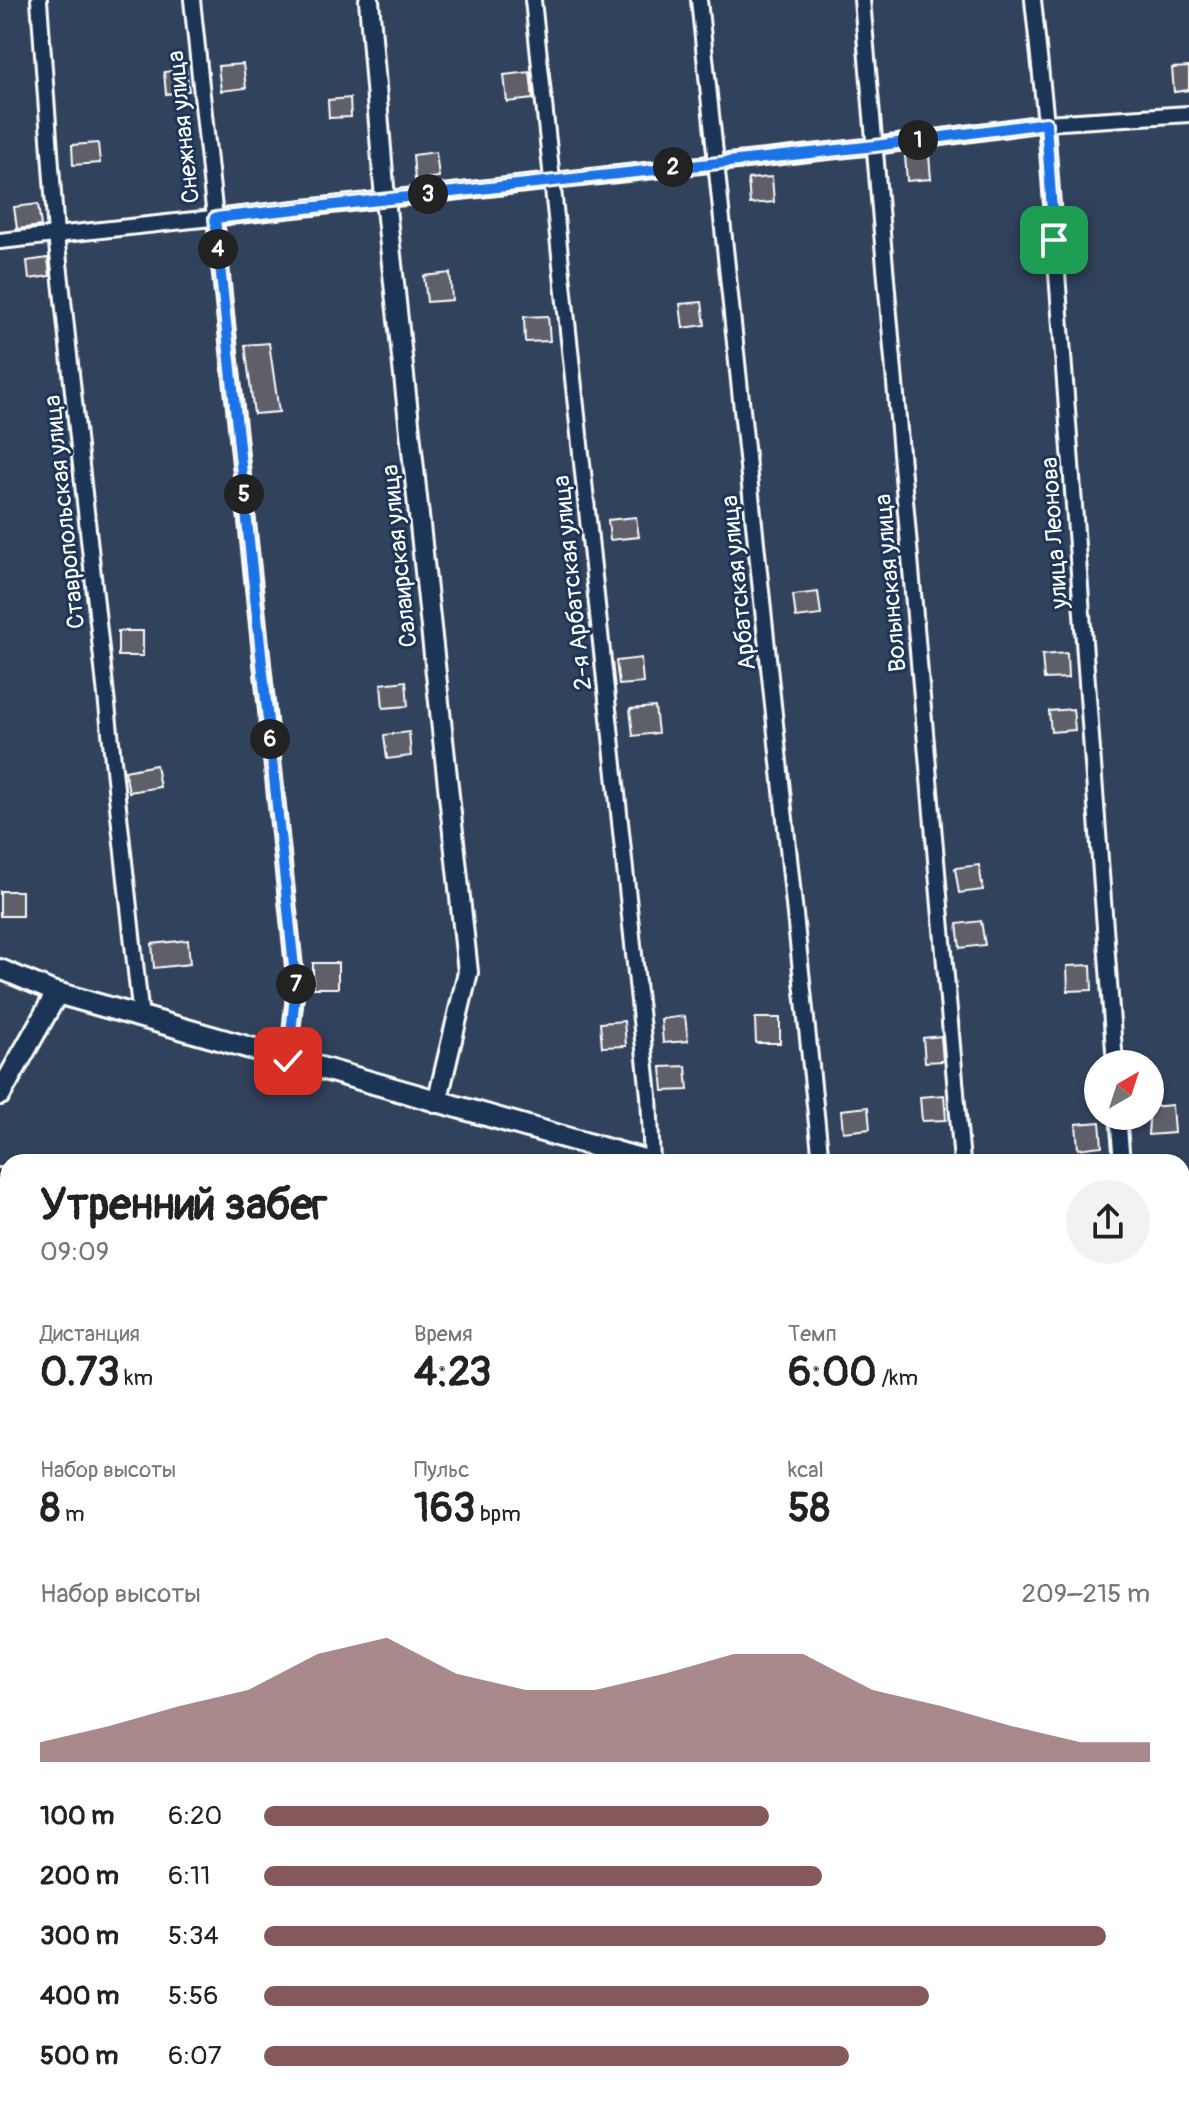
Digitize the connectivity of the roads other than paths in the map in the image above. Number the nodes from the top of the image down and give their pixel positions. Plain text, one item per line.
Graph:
1 (39, 0) edge
2 (192, 0) edge
3 (369, 0) edge
4 (533, 0) edge
5 (699, 0) edge
6 (862, 0) edge
7 (1033, 0) edge
8 (1189, 114) edge
9 (1046, 123) junction
10 (875, 146) junction
11 (715, 163) junction
12 (551, 180) junction
13 (385, 199) junction
14 (215, 218) junction
15 (56, 235) junction
16 (0, 241) edge
17 (0, 969) edge
18 (57, 993) junction
19 (141, 1018) junction
20 (1114, 1050) edge
21 (288, 1061) junction
22 (0, 1094) edge
23 (437, 1103) junction
24 (1119, 1130) edge
25 (622, 1154) edge
26 (651, 1154) edge
27 (820, 1154) edge
28 (961, 1154) edge
29 (1121, 1154) edge

1 - 15 street, Ставропольская улица
2 - 14 street, Снежная улица
3 - 13 street, Салаирская улица
4 - 12 street, 2-я Арбатская улица
5 - 11 street, Арбатская улица
6 - 10 street, Волынская улица
7 - 9 street, улица Леонова
8 - 9 street
9 - 10 street
9 - 20 street, улица Леонова
10 - 11 street
10 - 28 street, Волынская улица
11 - 12 street
11 - 27 street, Арбатская улица
12 - 13 street
12 - 26 street, 2-я Арбатская улица
13 - 14 street
13 - 23 street, Салаирская улица
14 - 15 street
14 - 21 street, Снежная улица
15 - 16 street
15 - 19 street, Ставропольская улица
17 - 18 street
18 - 19 main road
18 - 22 main road
19 - 21 main road
21 - 23 main road
23 - 25 main road
24 - 29 street

